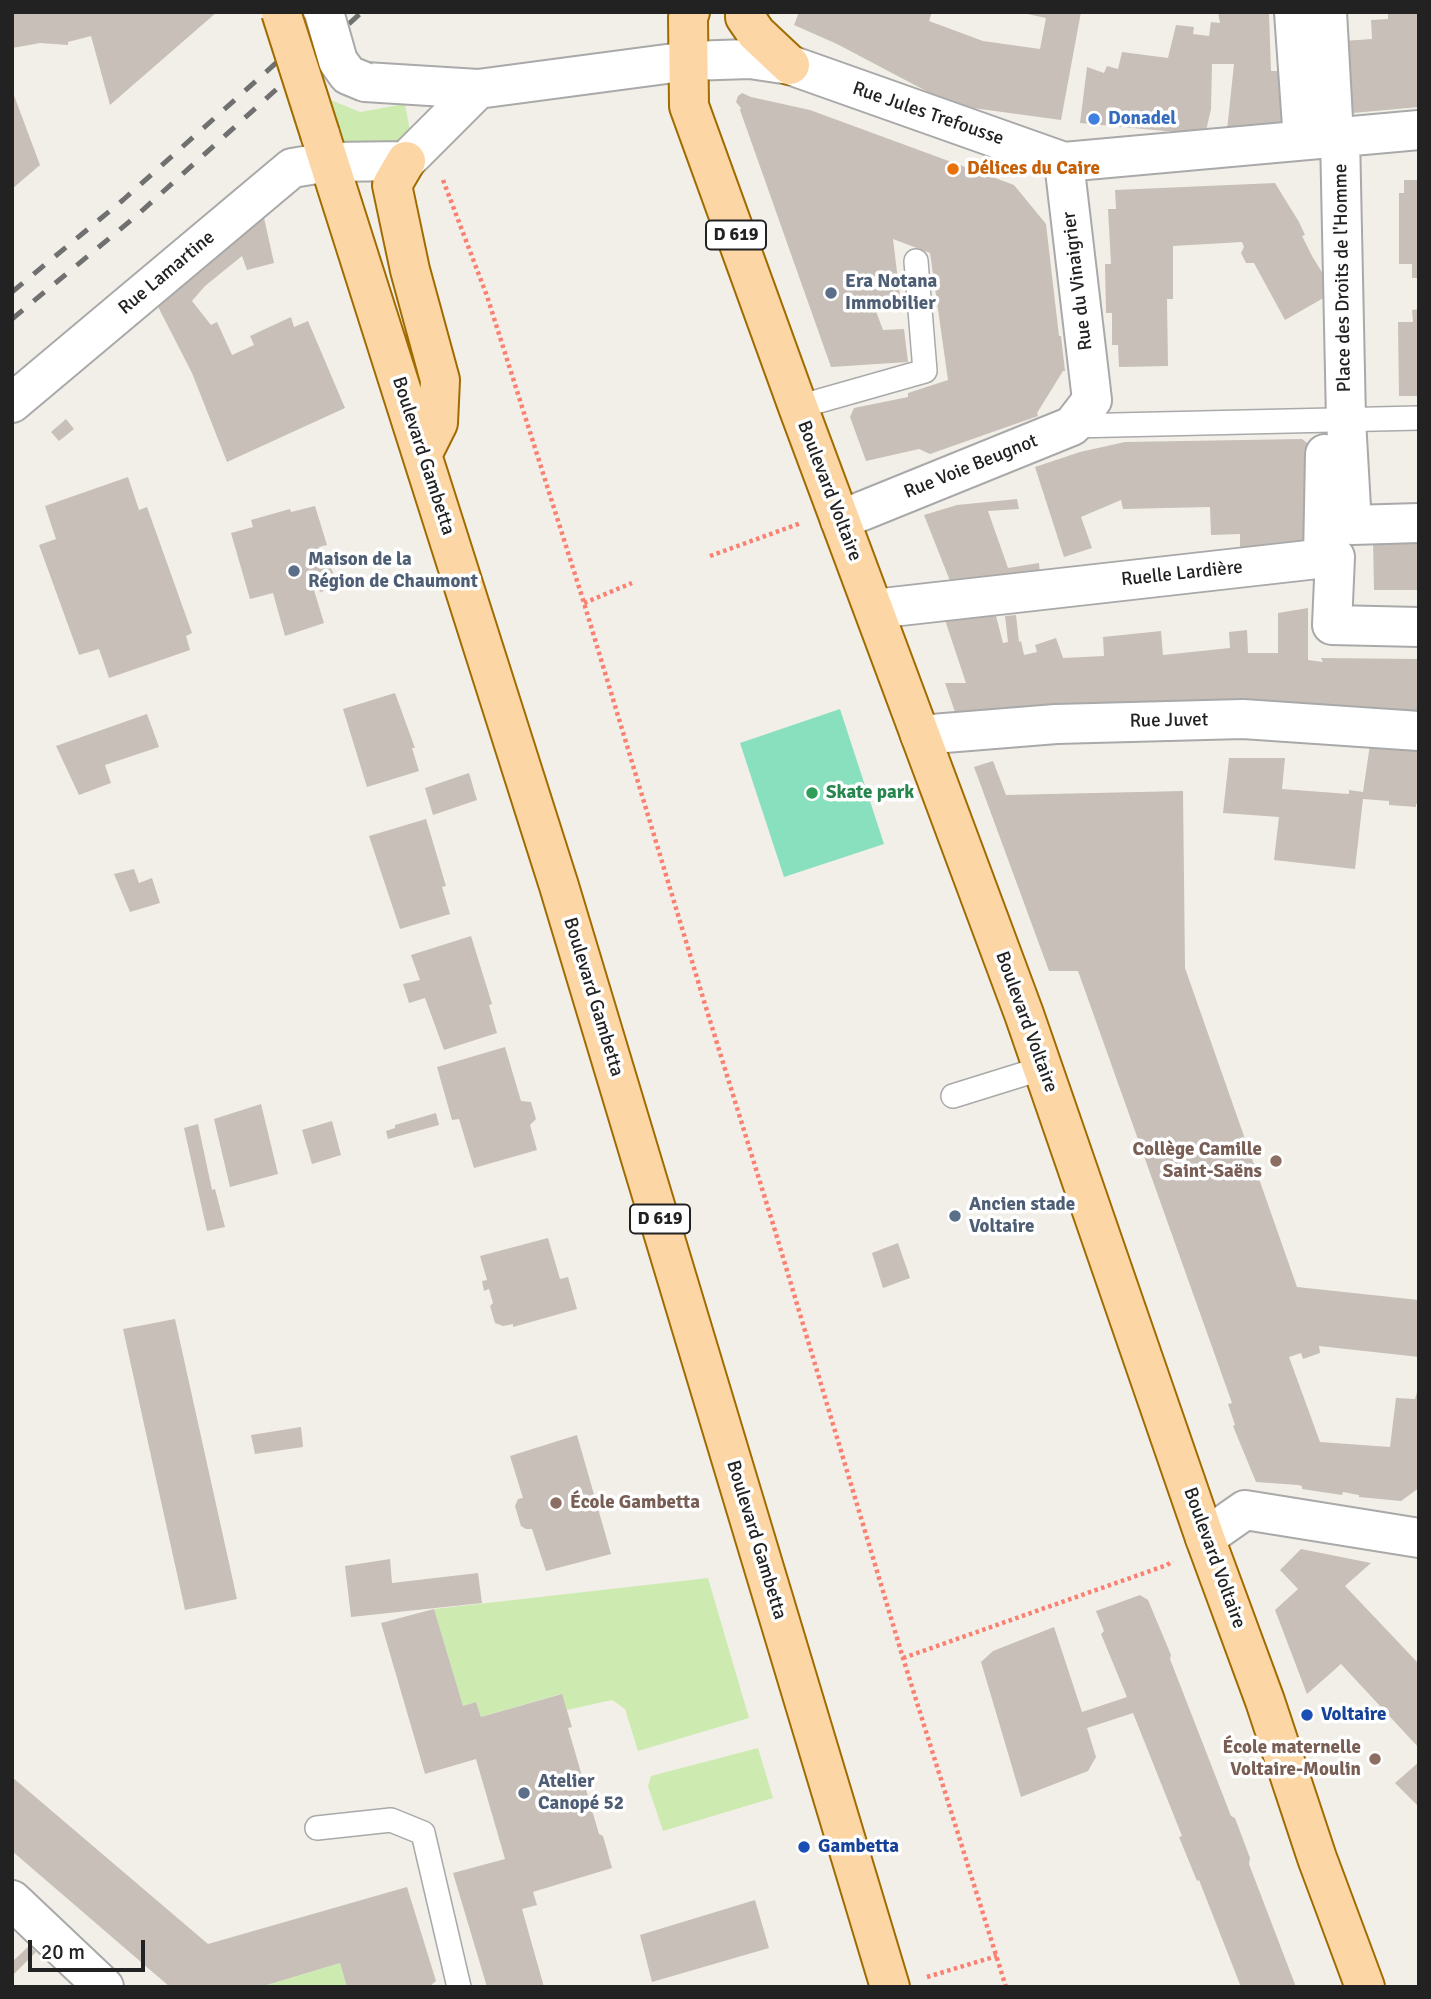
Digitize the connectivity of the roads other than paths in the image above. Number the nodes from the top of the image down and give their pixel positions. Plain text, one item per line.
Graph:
1 (281, 12) edge
2 (324, 12) edge
3 (690, 12) edge
4 (745, 12) edge
5 (1294, 12) edge
6 (1327, 12) edge
7 (689, 61) junction
8 (790, 65) junction
9 (478, 89) junction
10 (1419, 130) edge
11 (1325, 137) junction
12 (325, 148) junction
13 (416, 151) junction
14 (1064, 162) junction
15 (916, 261) dead end
16 (12, 403) edge
17 (798, 407) junction
18 (1082, 413) junction
19 (1419, 418) edge
20 (1346, 420) junction
21 (423, 453) junction
22 (825, 520) junction
23 (1419, 523) edge
24 (1323, 559) junction
25 (874, 609) junction
26 (1419, 627) edge
27 (1419, 732) edge
28 (920, 735) junction
29 (1043, 1068) junction
30 (953, 1096) dead end
31 (1205, 1538) junction
32 (1419, 1538) edge
33 (317, 1828) dead end
34 (12, 1900) edge
35 (904, 1983) edge
36 (104, 1987) edge
37 (459, 1987) edge
38 (1365, 1987) edge

1 - 12 main road, Boulevard Gambetta / D 619, bridge
2 - 9 street, Rue Jules Trefousse, bridge
3 - 7 main road, D 619
4 - 8 main road
5 - 11 street
6 - 11 street
7 - 8 street, Rue Jules Trefousse
7 - 9 street, Rue Jules Trefousse
7 - 17 main road, Boulevard Voltaire / D 619
8 - 14 street, Rue Jules Trefousse
9 - 13 street
10 - 11 street, Rue Jules Trefousse
11 - 14 street, Rue Jules Trefousse
11 - 20 street, Place des Droits de l'Homme
12 - 13 street, Rue Lamartine
12 - 16 street, Rue Lamartine
12 - 21 main road, Boulevard Gambetta / D 619
13 - 21 main road
14 - 18 street, Rue du Vinaigrier
15 - 17 lane
17 - 22 main road, Boulevard Voltaire / D 619
18 - 20 lane, Place des Droits de l'Homme
18 - 22 street, Rue Voie Beugnot
19 - 20 lane, Place des Droits de l'Homme
20 - 23 street, Place des Droits de l'Homme
20 - 24 street
21 - 35 main road, Boulevard Gambetta / D 619
22 - 25 main road, Boulevard Voltaire / D 619
24 - 25 street, Ruelle Lardière
24 - 26 street
25 - 28 main road, Boulevard Voltaire / D 619
27 - 28 street, Rue Juvet
28 - 29 main road, Boulevard Voltaire / D 619
29 - 30 lane
29 - 31 main road, Boulevard Voltaire / D 619
31 - 32 street
31 - 38 main road, Boulevard Voltaire / D 619
33 - 37 lane
34 - 36 street

